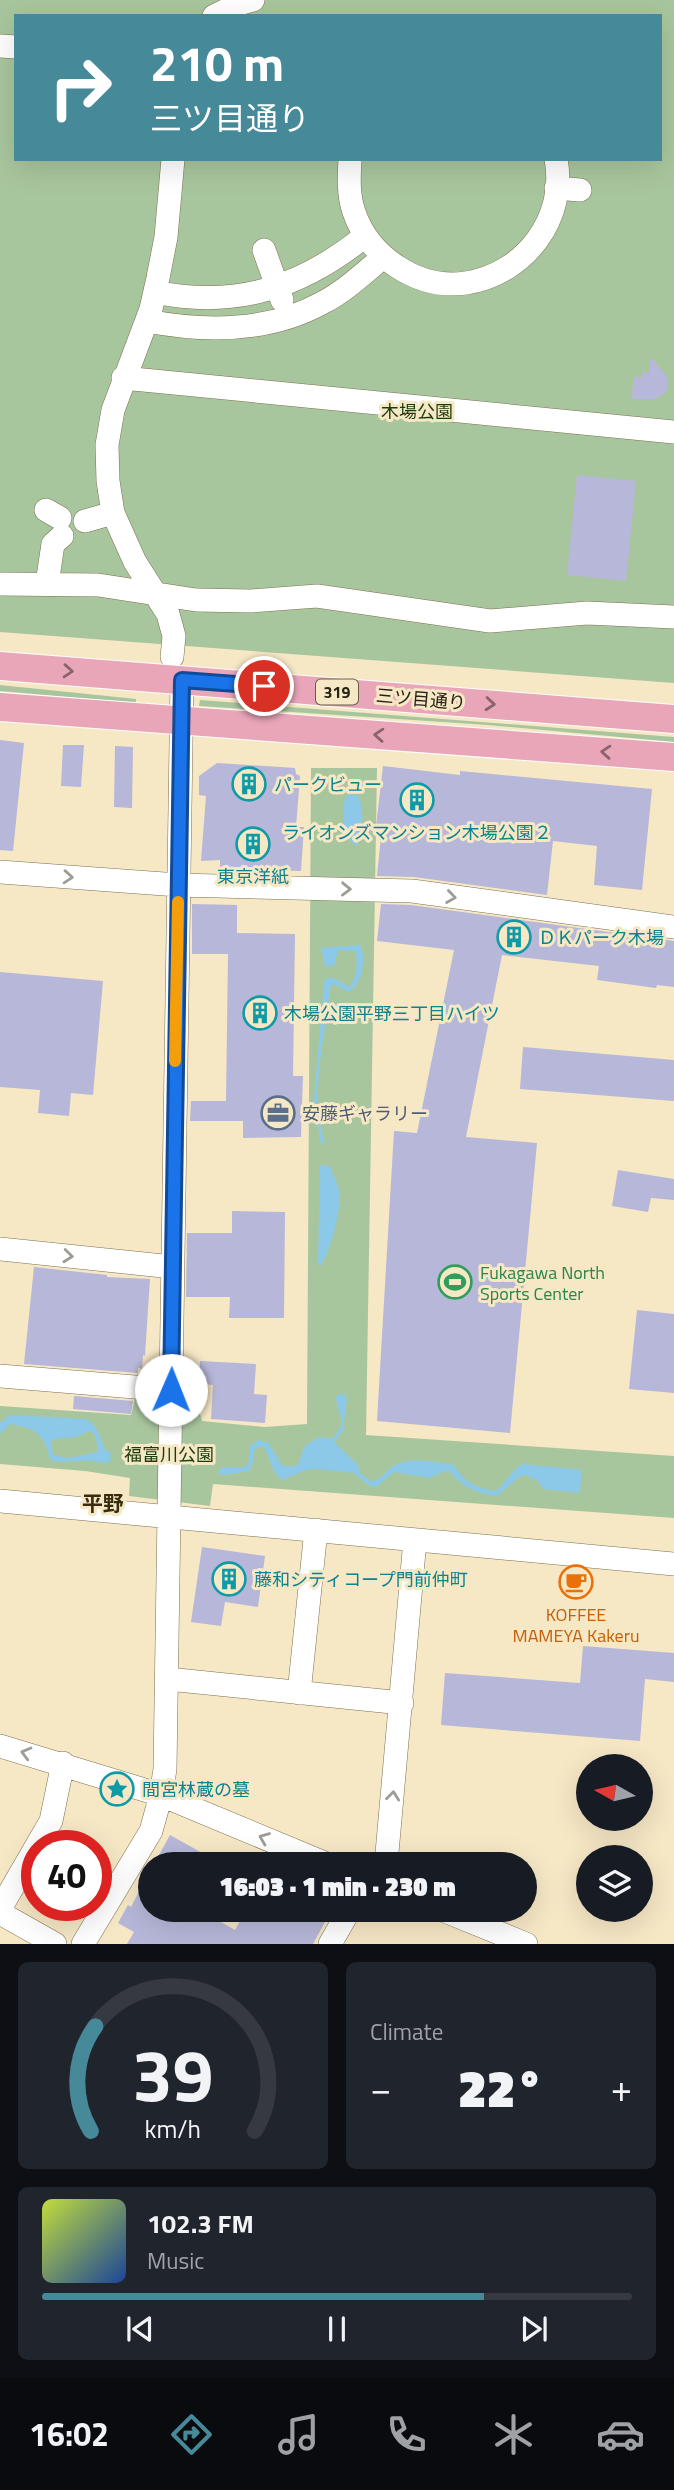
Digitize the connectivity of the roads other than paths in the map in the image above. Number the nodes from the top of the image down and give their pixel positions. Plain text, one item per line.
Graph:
1 (253, 0) edge
2 (215, 10) edge
3 (173, 161) edge
4 (350, 161) edge
5 (556, 161) edge
6 (556, 188) junction
7 (580, 191) dead end
8 (365, 236) junction
9 (264, 250) dead end
10 (383, 257) junction
11 (278, 287) junction
12 (155, 292) junction
13 (289, 317) junction
14 (147, 321) junction
15 (123, 378) junction
16 (674, 432) edge
17 (113, 513) junction
18 (56, 521) dead end
19 (85, 521) dead end
20 (0, 584) edge
21 (47, 584) junction
22 (153, 593) junction
23 (674, 617) edge
24 (0, 666) edge
25 (177, 668) junction
26 (0, 707) edge
27 (674, 719) edge
28 (180, 720) junction
29 (674, 757) edge
30 (0, 872) edge
31 (178, 885) junction
32 (674, 927) edge
33 (0, 1249) edge
34 (173, 1267) junction
35 (0, 1376) edge
36 (171, 1390) junction
37 (0, 1501) edge
38 (168, 1518) junction
39 (316, 1530) junction
40 (415, 1540) junction
41 (674, 1564) edge
42 (167, 1679) junction
43 (299, 1693) junction
44 (402, 1703) junction
45 (0, 1746) edge
46 (63, 1763) junction
47 (162, 1795) junction
48 (298, 1852) edge
49 (387, 1852) edge
50 (0, 1911) edge
51 (343, 1922) edge
52 (472, 1922) edge
53 (55, 1944) edge
54 (83, 1944) edge
55 (330, 1944) edge
56 (526, 1944) edge

1 - 2 street
3 - 12 street
4 - 8 street
5 - 6 street
6 - 7 street
6 - 10 street
8 - 10 street
8 - 11 street
9 - 11 street
10 - 13 street
11 - 12 street
11 - 13 street
12 - 14 street
13 - 14 street
14 - 15 street
15 - 16 street
15 - 17 street
17 - 19 street
17 - 22 street
18 - 21 street
20 - 21 street
21 - 22 street
22 - 23 street
22 - 25 street
24 -> 25 main road, 三ツ目通り / 319
25 -> 27 main road, 三ツ目通り / 319
25 - 28 street
26 - 28 main road, 319
29 -> 28 main road, 319
28 - 31 street
30 -> 31 street
31 -> 32 street
31 - 34 street
33 -> 34 street
34 - 36 street
35 - 36 street
36 - 38 street
37 - 38 street
38 - 39 street
38 - 42 street
39 - 40 street
39 - 43 street
40 - 41 street
40 - 44 street
42 - 43 street
42 - 47 street
43 - 44 street
49 -> 44 street
46 -> 45 street
46 - 47 street
46 - 50 street
48 -> 47 street
47 - 54 street
50 - 53 street
51 - 55 street
52 - 56 street

